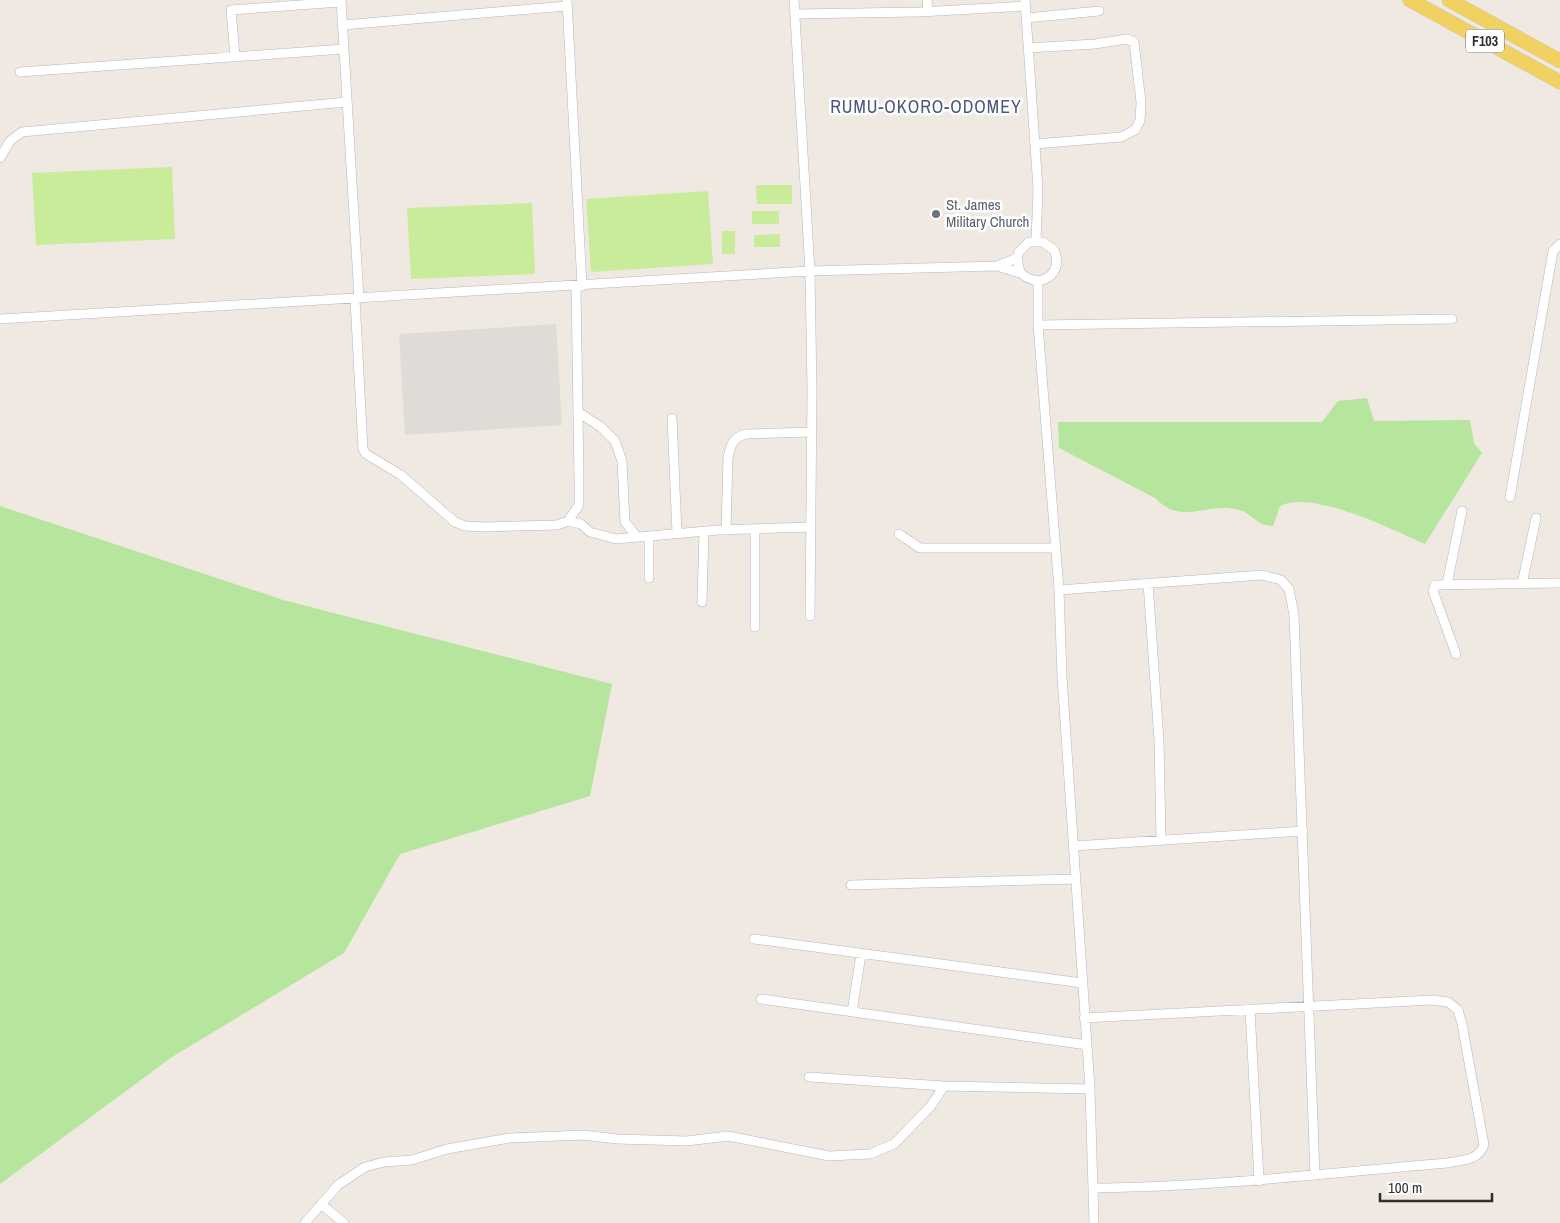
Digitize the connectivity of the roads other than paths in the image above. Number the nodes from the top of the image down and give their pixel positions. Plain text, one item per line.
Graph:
1 (794, 0) edge
2 (927, 0) edge
3 (1410, 0) edge
4 (1449, 0) edge
5 (341, 1) edge
6 (567, 3) edge
7 (1025, 3) edge
8 (231, 5) edge
9 (928, 11) junction
10 (1099, 11) dead end
11 (795, 14) junction
12 (1026, 18) junction
13 (343, 24) junction
14 (1028, 48) junction
15 (344, 49) junction
16 (235, 56) junction
17 (1560, 61) edge
18 (20, 72) dead end
19 (1560, 82) edge
20 (347, 102) junction
21 (1034, 144) junction
22 (0, 158) edge
23 (1036, 241) junction
24 (1560, 244) edge
25 (1017, 258) junction
26 (997, 266) junction
27 (810, 271) junction
28 (1020, 273) junction
29 (1038, 281) junction
30 (579, 286) junction
31 (357, 298) junction
32 (0, 319) edge
33 (1452, 319) dead end
34 (1038, 326) junction
35 (578, 412) junction
36 (672, 418) dead end
37 (812, 432) junction
38 (1510, 497) dead end
39 (1462, 511) dead end
40 (1536, 518) dead end
41 (568, 521) junction
42 (811, 527) junction
43 (755, 529) junction
44 (726, 530) junction
45 (704, 531) junction
46 (677, 533) junction
47 (899, 534) dead end
48 (649, 536) junction
49 (637, 537) junction
50 (1055, 548) junction
51 (648, 578) dead end
52 (1148, 583) junction
53 (1560, 583) edge
54 (1447, 584) junction
55 (1522, 584) junction
56 (1059, 590) junction
57 (702, 602) dead end
58 (810, 616) dead end
59 (755, 627) dead end
60 (1456, 654) dead end
61 (1302, 831) junction
62 (1162, 841) junction
63 (1074, 846) junction
64 (1076, 878) junction
65 (851, 885) dead end
66 (754, 939) dead end
67 (861, 954) junction
68 (1082, 983) junction
69 (761, 1000) dead end
70 (1310, 1006) junction
71 (1250, 1009) junction
72 (852, 1012) junction
73 (1084, 1018) junction
74 (1087, 1045) junction
75 (810, 1077) dead end
76 (944, 1086) junction
77 (1090, 1089) junction
78 (1315, 1175) junction
79 (1259, 1180) junction
80 (1093, 1188) junction
81 (322, 1205) junction
82 (305, 1223) edge
83 (344, 1223) edge
84 (1094, 1223) edge

1 - 11 street
2 - 9 street
3 - 19 main road, F103
4 - 17 main road, F103
5 - 8 street
5 - 13 street
6 - 13 street
6 - 30 street
7 - 9 street
7 - 12 street
8 - 16 street
9 - 11 street
10 - 12 street
11 - 27 street
12 - 14 street
13 - 15 street
14 - 21 street
14 - 21 street
15 - 16 street
15 - 20 street
16 - 18 street
20 - 22 street
20 - 31 street
21 - 23 street
23 - 25 street
23 - 29 street
24 - 38 street
25 - 26 street
25 - 28 street
26 - 27 street
26 - 28 street
27 - 30 street
27 - 37 street
28 - 29 street
29 - 34 street
30 - 31 street
30 - 35 street
31 - 32 street
31 - 41 street
33 - 34 street
34 - 50 street
35 - 41 street
35 - 49 street
36 - 46 street
37 - 42 street
37 - 44 street
39 - 54 street
40 - 55 street
41 - 49 street
42 - 43 street
42 - 58 street
43 - 44 street
43 - 59 street
44 - 45 street
45 - 46 street
45 - 57 street
46 - 48 street
47 - 50 street
48 - 49 street
48 - 51 street
50 - 56 street
52 - 56 street
52 - 61 street
52 - 62 street
53 - 55 street
54 - 55 street
54 - 60 street
56 - 63 street
61 - 62 street
61 - 70 street
62 - 63 street
63 - 64 street
64 - 65 street
64 - 68 street
66 - 67 street
67 - 68 street
67 - 72 street
68 - 73 street
69 - 72 street
70 - 71 street
70 - 78 street
70 - 78 street
71 - 73 street
71 - 79 street
72 - 74 street
73 - 74 street
74 - 77 street
75 - 76 street
76 - 77 street
76 - 81 street
77 - 80 street
78 - 79 street
79 - 80 street
80 - 84 street
81 - 82 street
81 - 83 street

